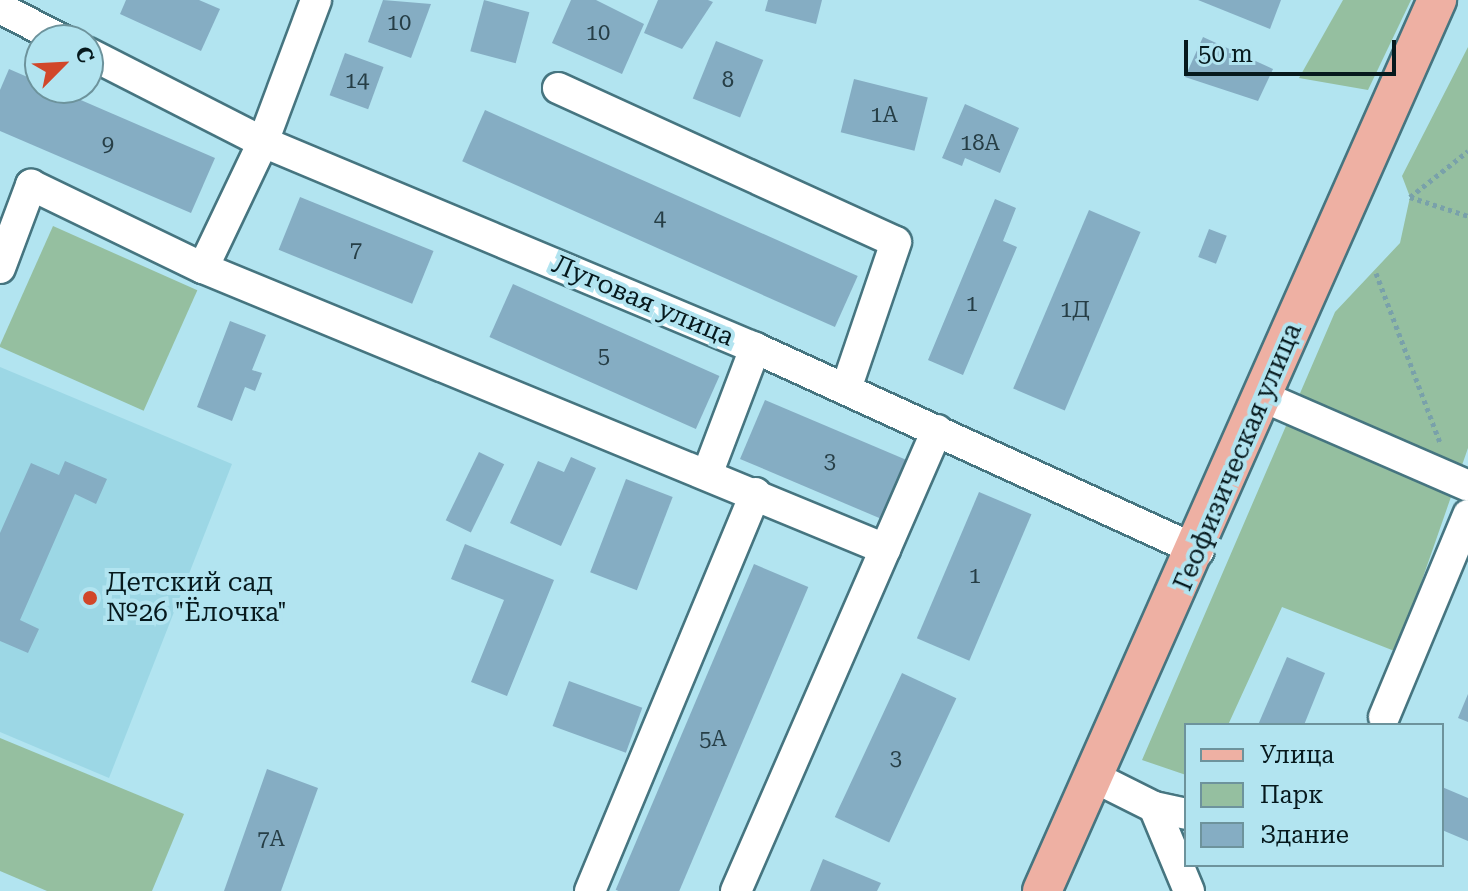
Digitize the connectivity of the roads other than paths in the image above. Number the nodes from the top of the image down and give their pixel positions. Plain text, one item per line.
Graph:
1 (316, 0) edge
2 (1430, 7) edge
3 (0, 8) edge
4 (31, 24) edge
5 (104, 61) edge
6 (558, 88) dead end
7 (263, 142) junction
8 (0, 268) edge
9 (203, 268) junction
10 (755, 348) junction
11 (846, 389) junction
12 (1266, 398) junction
13 (937, 430) junction
14 (708, 472) junction
15 (1461, 483) edge
16 (756, 493) junction
17 (1468, 515) edge
18 (885, 549) junction
19 (1199, 551) junction
20 (1384, 717) dead end
21 (1094, 777) junction
22 (1154, 807) junction
23 (1184, 814) edge
24 (590, 891) edge
25 (736, 891) edge
26 (1042, 891) edge
27 (1189, 891) edge

1 - 7 street
2 - 12 main road, Геофизическая улица
3 - 4 street
5 - 7 street, Луговая улица
6 - 11 street
7 - 9 street
7 - 10 street, Луговая улица
8 - 9 street
9 - 14 street
10 - 11 street, Луговая улица
10 - 14 street
11 - 13 street, Луговая улица
12 - 15 street
12 - 19 main road, Геофизическая улица
13 - 18 street
13 - 19 street, Луговая улица
14 - 16 street
16 - 18 street
16 - 24 street
17 - 20 street
18 - 25 street
19 - 21 main road, Геофизическая улица
21 - 22 street
21 - 26 main road, Геофизическая улица
22 - 23 street
22 - 27 street

